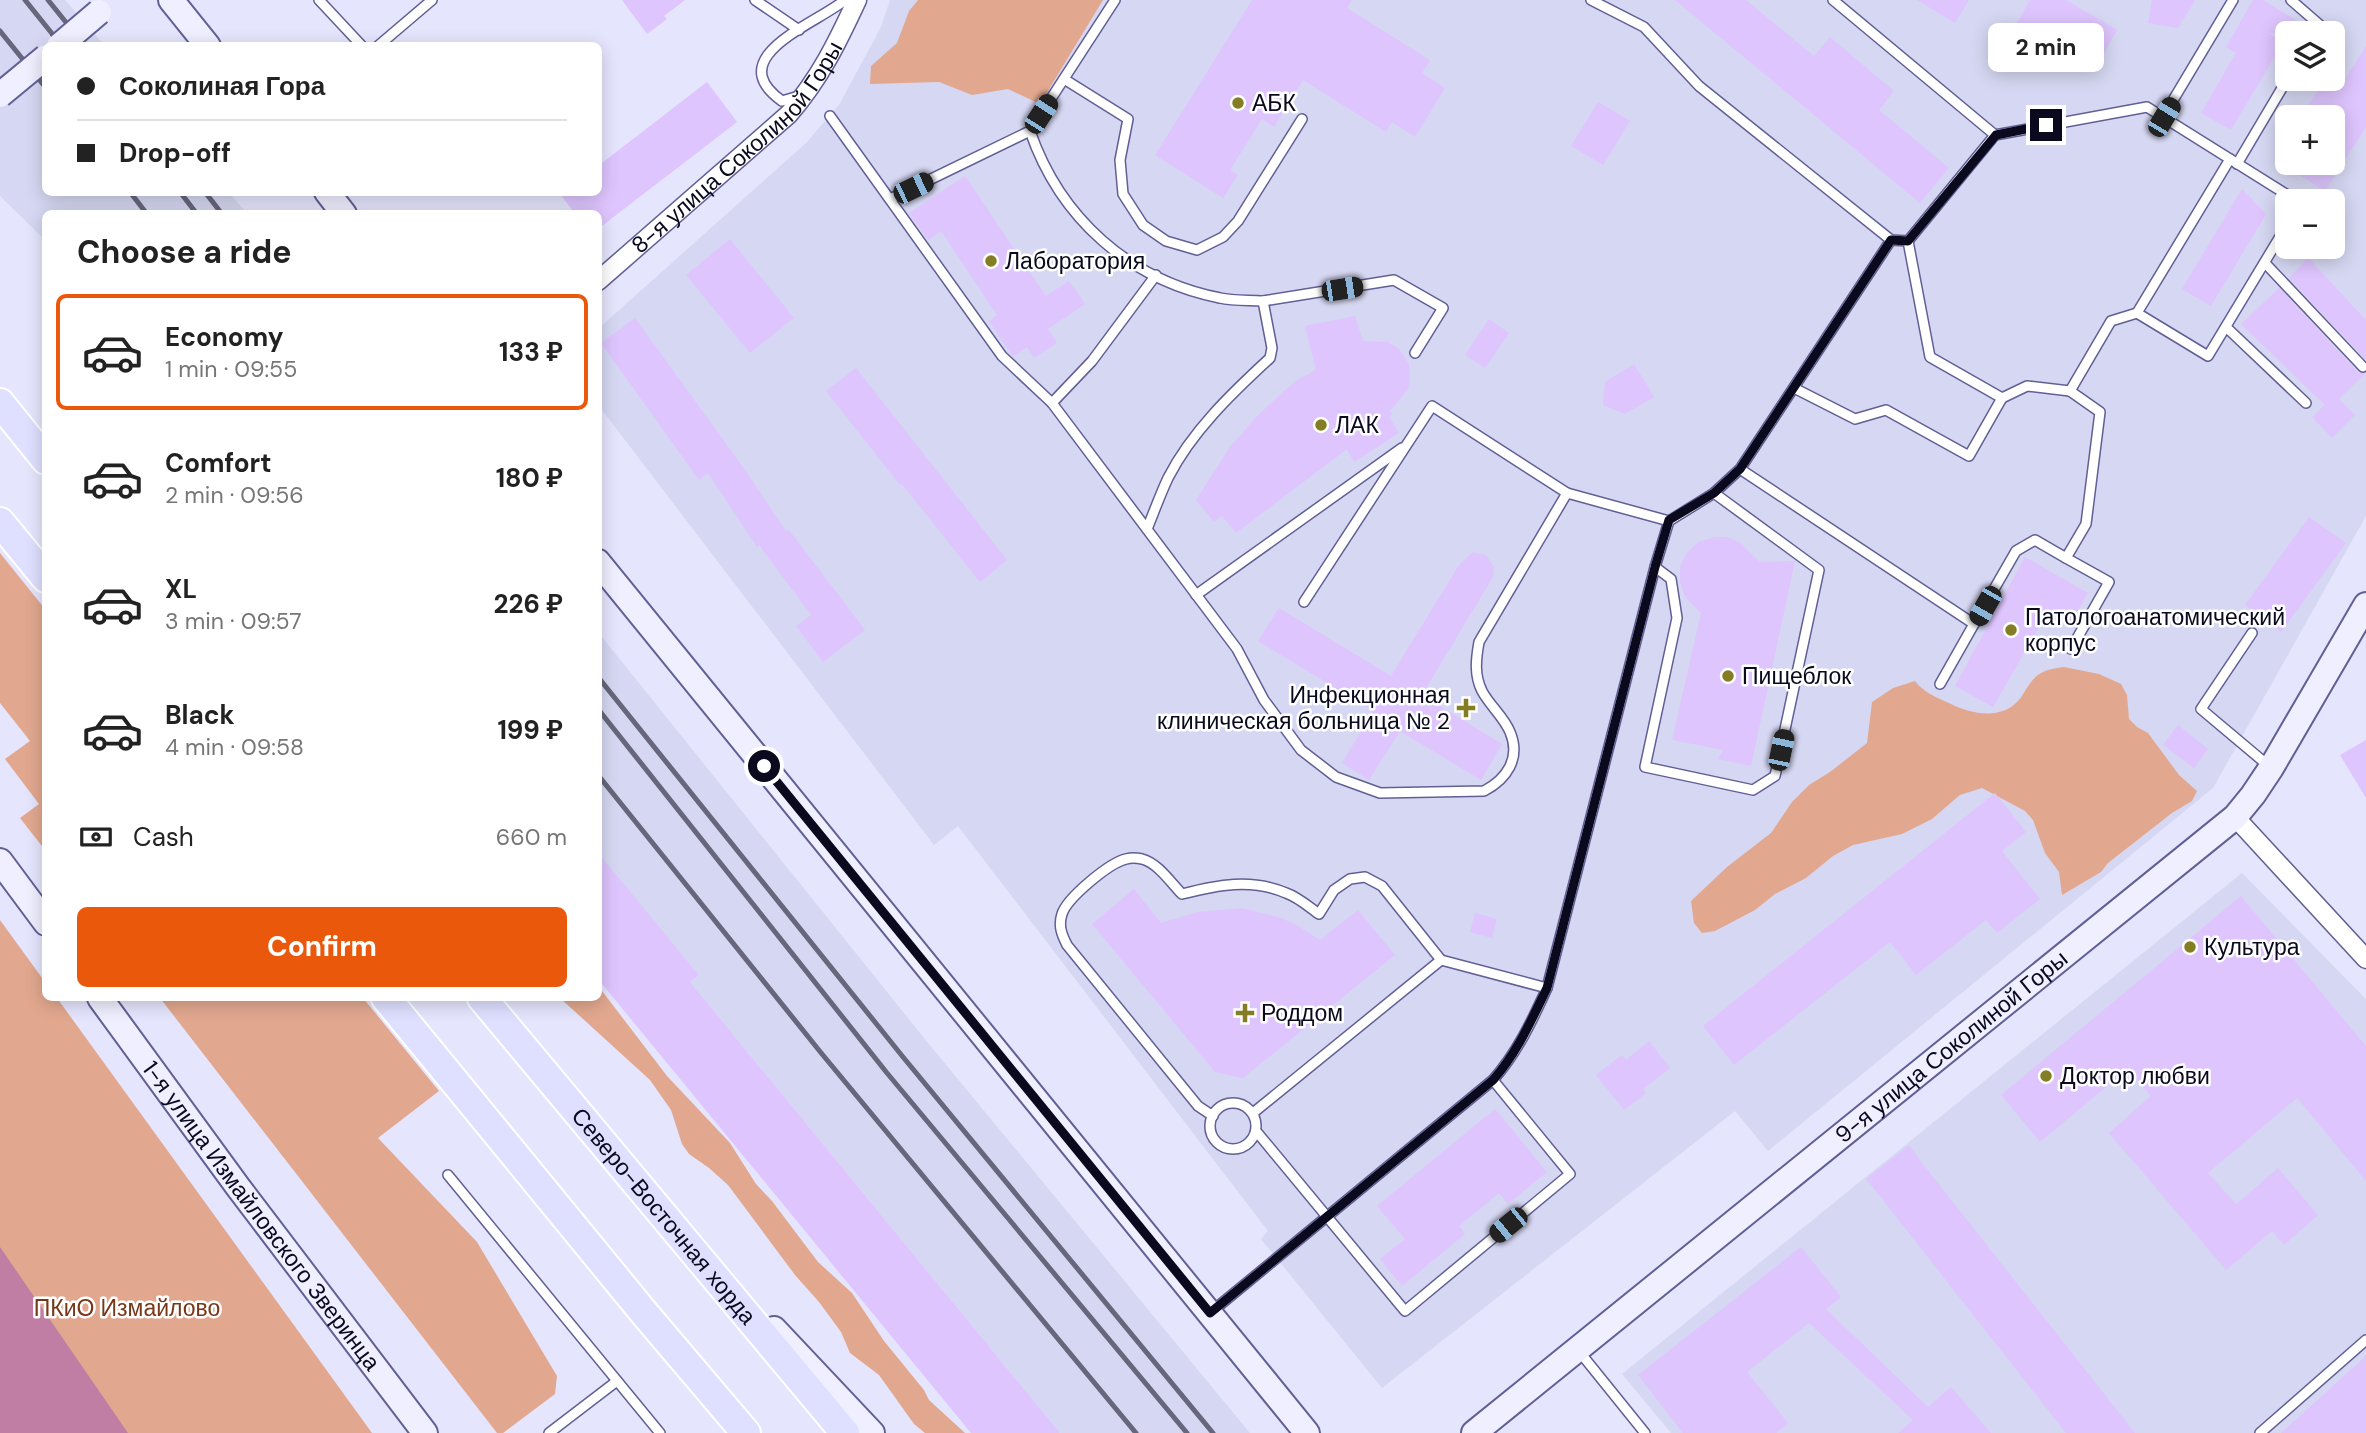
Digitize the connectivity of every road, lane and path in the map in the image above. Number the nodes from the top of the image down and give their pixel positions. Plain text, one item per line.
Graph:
1 (112, 0) edge
2 (171, 0) edge
3 (319, 0) edge
4 (432, 0) edge
5 (755, 0) edge
6 (845, 0) edge
7 (857, 0) edge
8 (1115, 0) edge
9 (1591, 0) edge
10 (1833, 0) edge
11 (2233, 0) edge
12 (2291, 0) edge
13 (1605, 3) edge
14 (2315, 21) edge
15 (799, 30) junction
16 (202, 38) edge
17 (64, 42) edge
18 (358, 42) edge
19 (383, 42) edge
20 (42, 60) edge
21 (1063, 79) junction
22 (810, 90) junction
23 (2280, 91) edge
24 (0, 95) edge
25 (830, 116) dead end
26 (2164, 117) junction
27 (1301, 119) dead end
28 (1030, 131) junction
29 (1996, 135) junction
30 (2234, 162) junction
31 (2278, 189) edge
32 (330, 196) edge
33 (890, 200) junction
34 (341, 210) edge
35 (1891, 240) junction
36 (1908, 241) junction
37 (2275, 246) edge
38 (2265, 262) junction
39 (1156, 275) junction
40 (602, 278) edge
41 (1263, 301) junction
42 (2137, 313) junction
43 (2226, 327) junction
44 (1415, 353) dead end
45 (2363, 367) dead end
46 (1794, 388) junction
47 (2070, 391) junction
48 (2002, 398) junction
49 (1052, 403) junction
50 (2306, 403) dead end
51 (0, 404) edge
52 (1406, 445) junction
53 (42, 455) edge
54 (1740, 469) junction
55 (1567, 493) junction
56 (1714, 493) junction
57 (1669, 520) junction
58 (0, 522) edge
59 (1147, 529) junction
60 (2066, 558) junction
61 (602, 567) edge
62 (1655, 567) junction
63 (42, 573) edge
64 (1196, 595) junction
65 (1304, 603) dead end
66 (2366, 605) edge
67 (1974, 624) junction
68 (2252, 633) dead end
69 (2070, 649) dead end
70 (1940, 684) dead end
71 (2271, 768) junction
72 (2235, 817) junction
73 (0, 861) edge
74 (42, 918) edge
75 (2366, 959) edge
76 (1441, 960) junction
77 (1547, 988) junction
78 (102, 1001) edge
79 (388, 1001) edge
80 (485, 1001) edge
81 (1493, 1080) junction
82 (1252, 1113) junction
83 (1213, 1116) junction
84 (1256, 1130) junction
85 (448, 1175) dead end
86 (642, 1189) junction
87 (1327, 1217) junction
88 (1210, 1313) junction
89 (2366, 1340) edge
90 (1577, 1350) junction
91 (617, 1381) junction
92 (425, 1433) edge
93 (549, 1433) edge
94 (660, 1433) edge
95 (746, 1433) edge
96 (845, 1433) edge
97 (872, 1433) edge
98 (1307, 1433) edge
99 (1475, 1433) edge
100 (1645, 1433) edge
101 (2260, 1433) edge

1 - 17 street, bridge
2 - 16 street
3 - 18 lane
4 - 19 lane
5 - 15 lane
6 - 15 lane
7 - 22 street, 8-я улица Соколиной Горы
8 - 21 lane
9 - 13 lane
10 - 29 lane
11 - 26 lane
12 - 14 lane
13 - 35 lane
15 - 22 lane
20 - 24 street, bridge
21 - 27 lane
21 - 28 lane
22 - 40 street, 8-я улица Соколиной Горы
23 - 30 lane
25 - 33 lane
26 - 29 lane
26 - 30 lane
28 - 33 lane
28 - 39 lane
29 - 36 lane
30 - 31 lane
30 - 42 lane
32 - 34 street
33 - 49 lane
35 - 36 lane
35 - 46 lane
36 - 48 lane
37 - 38 lane
38 - 43 lane
38 - 45 lane
39 - 41 lane
39 - 49 lane
41 - 44 lane
41 - 59 lane
42 - 43 lane
42 - 47 lane
43 - 50 lane
46 - 48 lane
46 - 54 lane
47 - 48 lane
47 - 60 lane
49 - 59 lane
51 - 53 main road
52 - 55 lane
52 - 64 lane
52 - 65 lane
54 - 56 lane
54 - 67 lane
55 - 57 lane
55 - 64 lane
56 - 57 lane
56 - 62 lane
57 - 62 lane
58 - 63 main road
59 - 64 lane
60 - 67 lane
60 - 69 lane
61 - 88 street
62 - 77 lane
66 - 71 street, 9-я улица Соколиной Горы
67 - 70 lane
68 - 71 lane
71 - 72 street, 9-я улица Соколиной Горы
72 - 75 street
72 - 90 street, 9-я улица Соколиной Горы
73 - 74 street
76 - 77 lane
76 - 82 lane
76 - 83 lane
77 - 81 lane
78 - 92 street, 1-я улица Измайловского Зверинца
79 - 95 main road
80 - 86 main road, Северо-Восточная хорда
81 - 87 lane
81 - 87 lane
82 - 83 lane
82 - 84 lane
83 - 84 lane
84 - 87 lane
85 - 91 lane
86 - 96 main road, Северо-Восточная хорда
86 - 97 street
87 - 88 lane
88 - 98 street
89 - 101 lane
90 - 99 street, 9-я улица Соколиной Горы
90 - 100 lane
91 - 93 lane
91 - 94 lane

